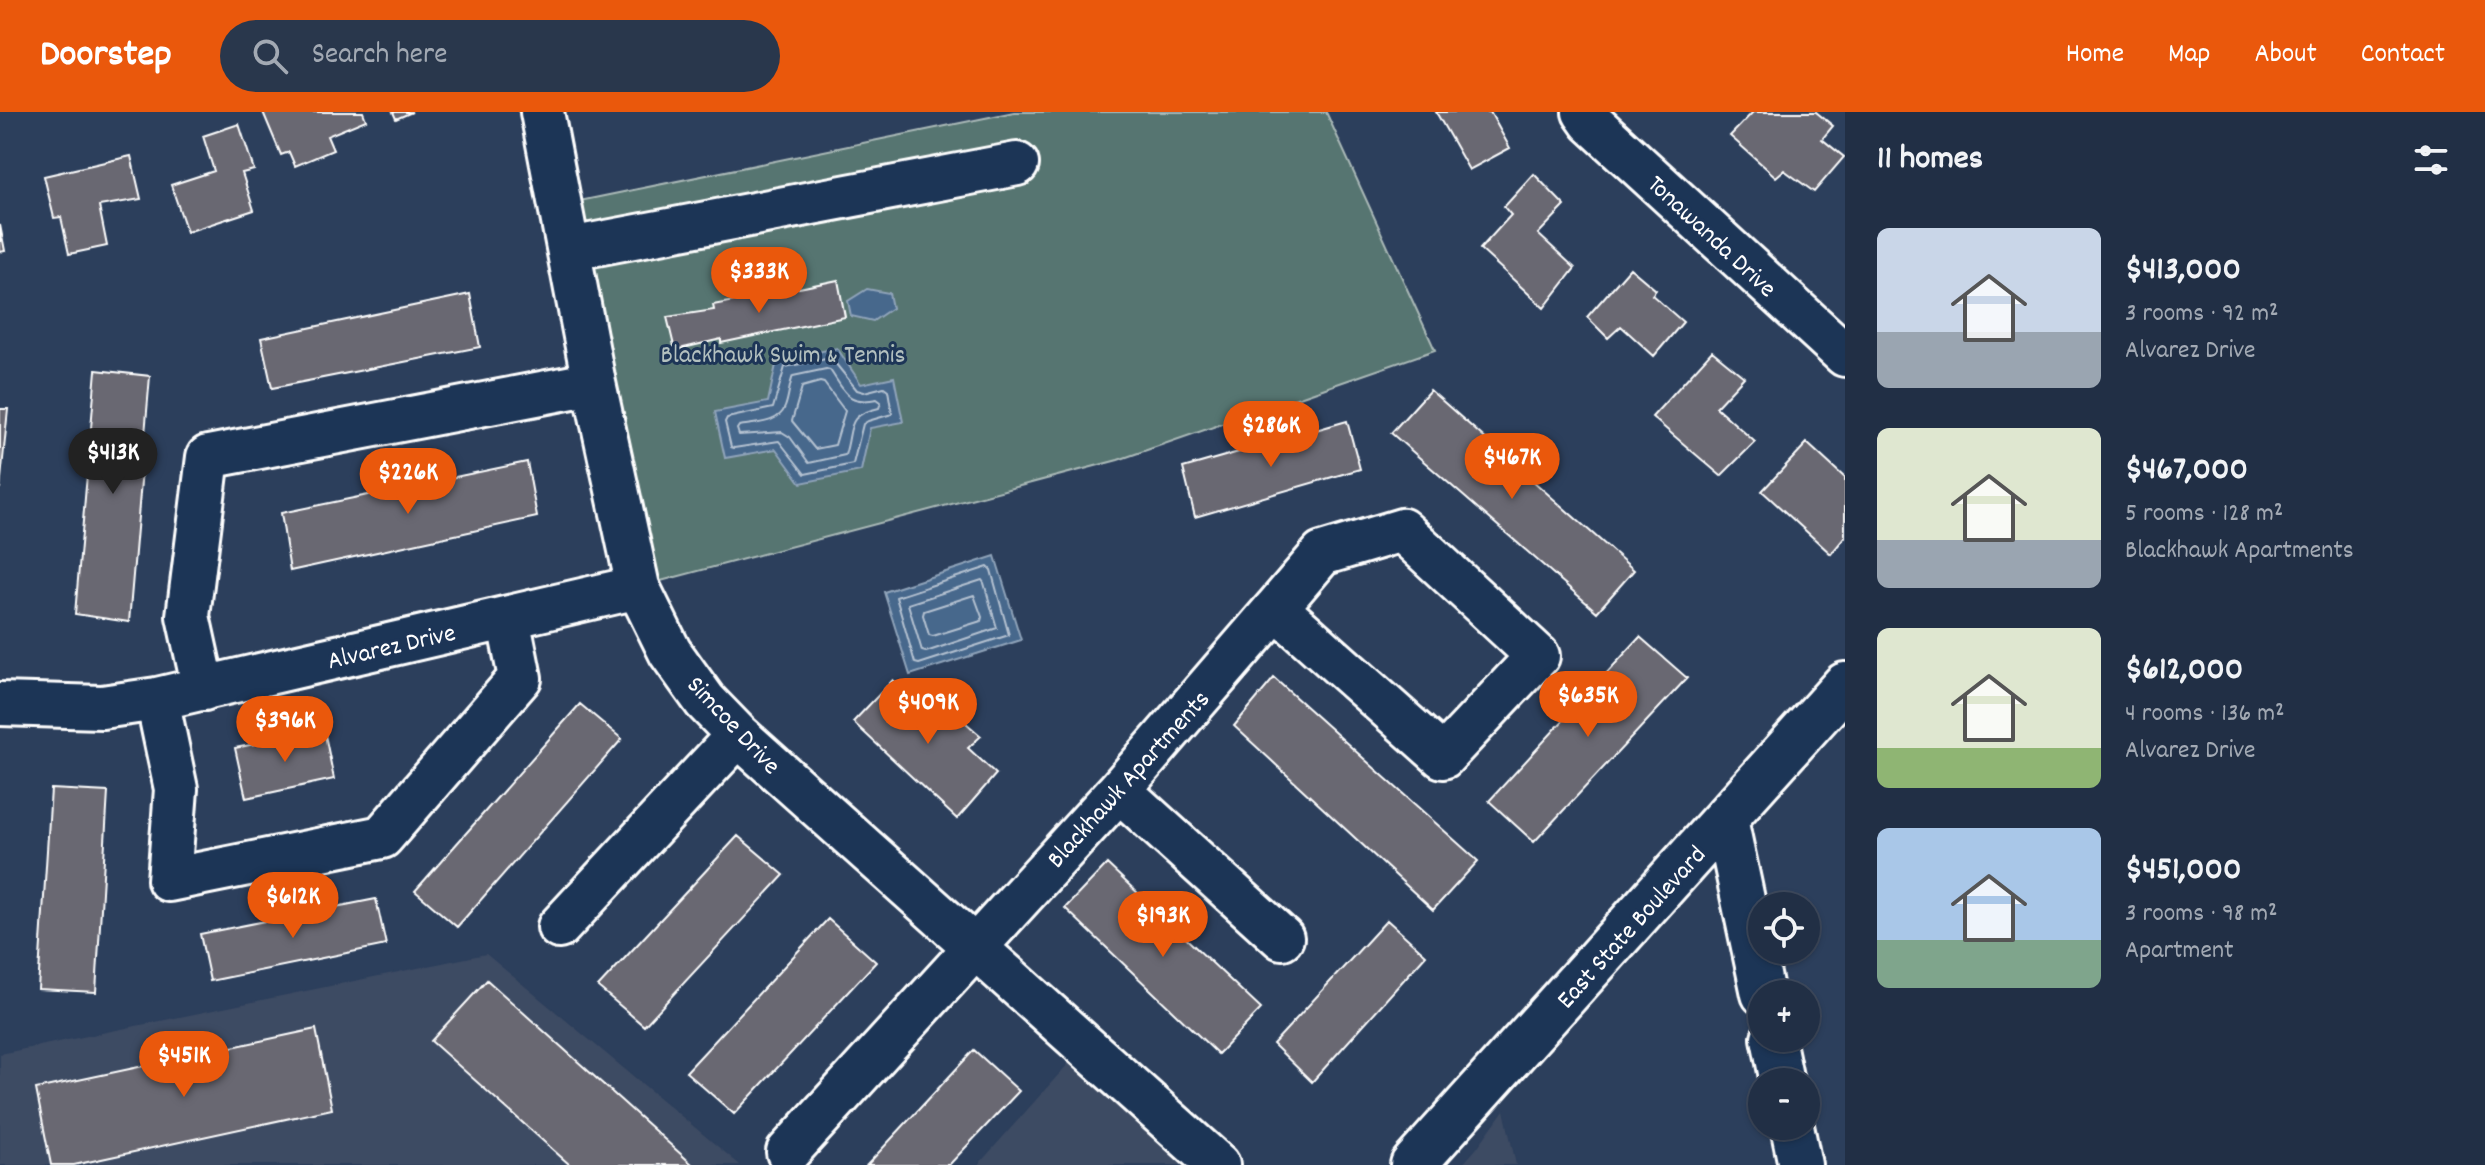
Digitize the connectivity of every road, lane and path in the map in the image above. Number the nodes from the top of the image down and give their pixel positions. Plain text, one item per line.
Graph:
1 (542, 112) edge
2 (1584, 112) edge
3 (1017, 164) dead end
4 (570, 249) junction
5 (1845, 355) edge
6 (594, 383) junction
7 (638, 587) junction
8 (1276, 608) junction
9 (508, 618) junction
10 (1845, 685) edge
11 (204, 689) junction
12 (157, 699) junction
13 (0, 704) edge
14 (738, 735) junction
15 (1119, 790) junction
16 (1726, 819) junction
17 (559, 927) dead end
18 (1282, 938) dead end
19 (975, 947) junction
20 (1760, 980) edge
21 (1795, 1140) edge
22 (788, 1152) dead end
23 (1218, 1165) edge
24 (1413, 1165) edge
25 (1800, 1165) edge

1 - 4 street, Simcoe Drive
2 - 5 street, Tonawanda Drive
3 - 4 street
4 - 6 street, Simcoe Drive
6 - 7 street, Simcoe Drive
6 - 11 street
7 - 9 street, Alvarez Drive
7 - 14 street, Simcoe Drive
8 - 8 street, Blackhawk Apartments
8 - 15 street, Blackhawk Apartments
9 - 11 street, Alvarez Drive
9 - 12 street
10 - 16 main road, East State Boulevard
11 - 12 street, Alvarez Drive
12 - 13 street, Alvarez Drive
14 - 17 street
14 - 19 street, Simcoe Drive
15 - 18 street
15 - 19 street, Blackhawk Apartments
16 - 20 street
16 - 24 main road, East State Boulevard
19 - 22 street, Blackhawk Apartments
19 - 23 street, Simcoe Drive
21 - 25 street

